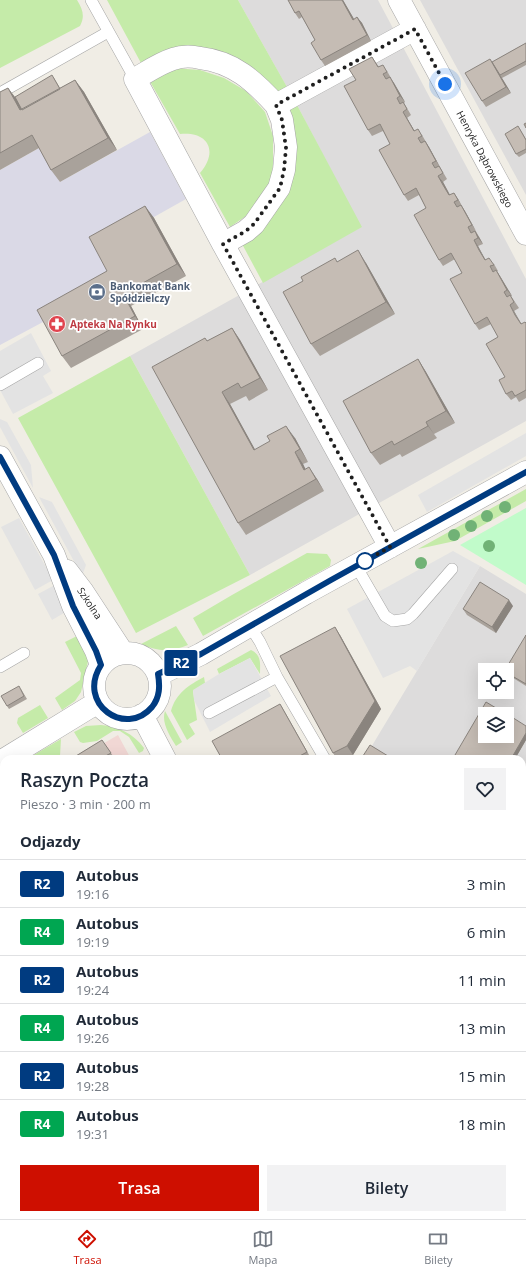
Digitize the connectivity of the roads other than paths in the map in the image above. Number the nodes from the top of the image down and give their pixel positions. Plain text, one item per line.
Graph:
1 (91, 0) edge
2 (399, 0) edge
3 (415, 29) junction
4 (108, 32) junction
5 (135, 79) junction
6 (0, 93) edge
7 (276, 105) junction
8 (526, 234) edge
9 (223, 244) junction
10 (38, 363) dead end
11 (0, 385) edge
12 (0, 457) edge
13 (526, 472) edge
14 (390, 547) junction
15 (54, 555) junction
16 (356, 566) junction
17 (452, 569) dead end
18 (250, 626) junction
19 (24, 653) dead end
20 (123, 653) junction
21 (101, 665) junction
22 (0, 667) edge
23 (158, 674) junction
24 (277, 677) junction
25 (98, 702) junction
26 (209, 713) dead end
27 (142, 715) junction
28 (11, 755) edge
29 (163, 755) edge
30 (323, 755) edge

1 - 4 lane
2 - 3 street, Henryka Dąbrowskiego
3 - 7 street
3 - 8 street, Henryka Dąbrowskiego
4 - 5 lane
4 - 6 lane
5 - 7 street
5 - 9 street
7 - 9 street
9 - 14 street
10 - 11 lane
12 - 15 street, Szkolna
13 - 14 street
14 - 16 street
15 - 20 street, Szkolna
15 - 21 street, Szkolna
16 - 17 lane
16 - 18 street
18 - 23 street
18 - 24 lane
19 - 22 lane
20 - 21 street
20 - 23 street
21 - 25 street
23 - 27 street
24 - 26 lane
24 - 30 lane
25 - 27 street
25 - 28 street
27 - 29 street

